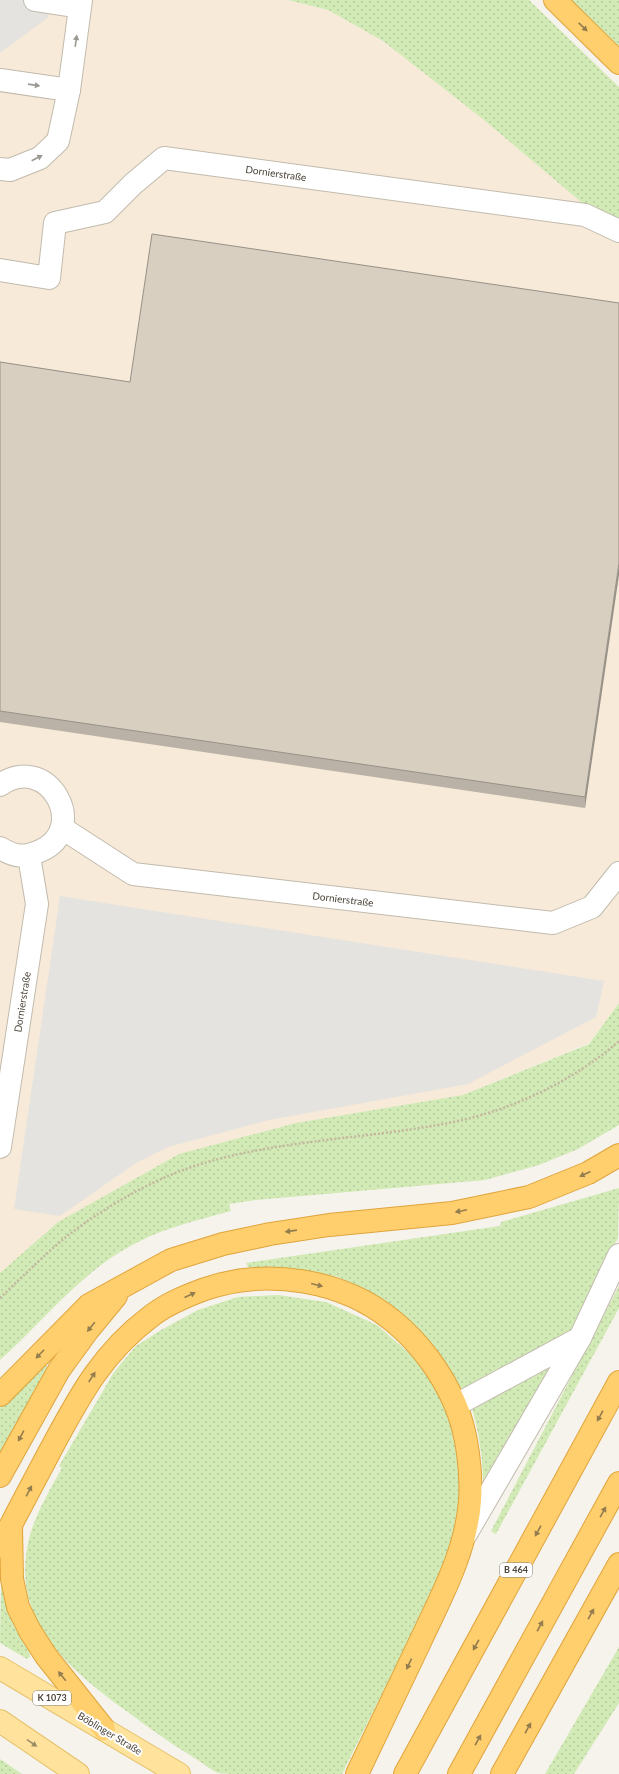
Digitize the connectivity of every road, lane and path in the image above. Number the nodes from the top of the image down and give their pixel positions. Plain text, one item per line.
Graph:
1 (35, 0) edge
2 (555, 0) edge
3 (81, 3) edge
4 (619, 63) edge
5 (0, 80) edge
6 (69, 90) junction
7 (0, 169) edge
8 (619, 230) edge
9 (0, 270) edge
10 (0, 785) edge
11 (62, 828) junction
12 (0, 848) edge
13 (29, 856) junction
14 (619, 873) edge
15 (619, 1041) edge
16 (0, 1147) edge
17 (619, 1155) edge
18 (619, 1255) edge
19 (124, 1286) junction
20 (0, 1298) edge
21 (580, 1338) junction
22 (619, 1382) edge
23 (0, 1395) edge
24 (456, 1405) junction
25 (0, 1476) edge
26 (619, 1482) edge
27 (11, 1525) junction
28 (466, 1534) junction
29 (0, 1546) edge
30 (619, 1564) edge
31 (0, 1668) edge
32 (0, 1721) edge
33 (104, 1729) junction
34 (78, 1774) edge
35 (179, 1774) edge
36 (357, 1774) edge
37 (405, 1774) edge
38 (459, 1774) edge
39 (502, 1774) edge

1 - 3 lane
2 -> 4 highway
6 -> 3 lane
5 -> 6 lane
7 -> 6 lane
8 - 9 lane, Dornierstraße
10 - 11 lane
11 - 13 lane
11 - 14 lane, Dornierstraße
12 - 13 lane
13 - 16 lane, Dornierstraße
15 - 20 path
17 -> 19 highway
18 - 21 lane
19 -> 23 highway
19 -> 25 highway
21 - 24 lane
21 - 28 lane
22 -> 37 highway, B 464
27 -> 24 highway
24 - 28 highway
38 -> 26 highway
27 - 29 highway
33 -> 27 highway
28 -> 36 highway
39 -> 30 highway
31 - 33 main road, Böblinger Straße / K 1073
32 -> 34 main road
33 - 35 main road, Böblinger Straße / K 1073

